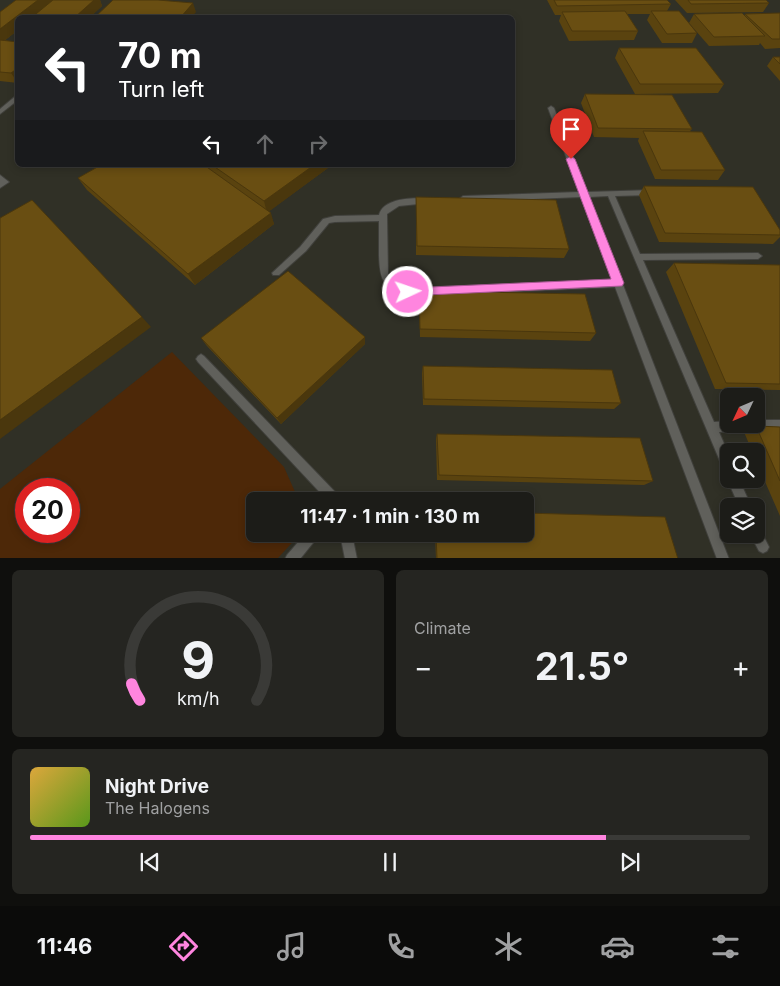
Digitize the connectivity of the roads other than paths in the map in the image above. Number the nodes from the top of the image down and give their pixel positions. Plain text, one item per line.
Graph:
1 (15, 99) edge
2 (551, 108) dead end
3 (0, 112) edge
4 (0, 178) edge
5 (0, 185) edge
6 (656, 192) edge
7 (584, 193) junction
8 (610, 193) junction
9 (450, 200) edge
10 (430, 201) edge
11 (382, 218) junction
12 (758, 256) dead end
13 (637, 257) junction
14 (276, 273) dead end
15 (618, 283) junction
16 (201, 359) dead end
17 (780, 425) edge
18 (710, 427) junction
19 (720, 449) edge
20 (327, 492) edge
21 (306, 542) edge
22 (348, 542) edge
23 (760, 543) edge
24 (762, 547) dead end
25 (291, 558) edge
26 (351, 558) edge
27 (723, 558) edge

1 - 3 lane
2 - 7 lane
4 - 5 lane
6 - 8 lane
7 - 8 lane
7 - 9 lane
7 - 15 lane
8 - 13 lane
10 - 11 lane
11 - 14 lane
11 - 15 lane
12 - 13 lane
13 - 18 lane
15 - 27 lane
16 - 20 lane
17 - 18 lane
18 - 19 lane
21 - 25 lane
22 - 26 lane
23 - 24 lane

